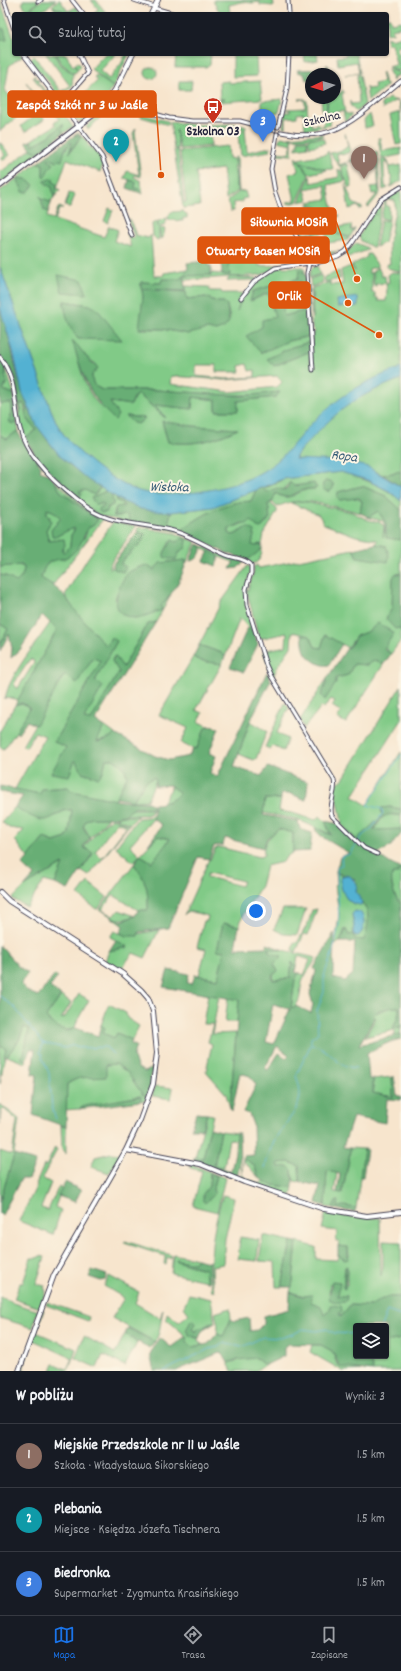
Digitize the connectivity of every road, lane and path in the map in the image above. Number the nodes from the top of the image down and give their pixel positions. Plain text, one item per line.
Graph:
1 (4, 0) edge
2 (72, 0) edge
3 (134, 0) edge
4 (158, 0) edge
5 (288, 0) edge
6 (155, 7) junction
7 (81, 12) edge
8 (153, 12) edge
9 (169, 12) edge
10 (289, 12) edge
11 (12, 23) edge
12 (25, 56) edge
13 (80, 56) edge
14 (132, 56) edge
15 (289, 56) edge
16 (401, 81) edge
17 (111, 97) junction
18 (61, 104) junction
19 (79, 127) junction
20 (278, 127) junction
21 (274, 130) junction
22 (281, 132) junction
23 (277, 134) junction
24 (2, 185) edge
25 (401, 188) edge
26 (132, 236) dead end
27 (309, 263) junction
28 (242, 298) dead end
29 (0, 358) edge
30 (313, 370) dead end
31 (377, 854) dead end
32 (0, 892) edge
33 (126, 1150) junction
34 (401, 1212) edge
35 (19, 1371) edge

1 - 11 street
2 - 7 street
3 - 6 street
4 - 6 street
5 - 10 street
6 - 8 street
6 - 9 street
12 - 18 street
13 - 18 street
14 - 17 street
15 - 20 street
16 - 22 street, Szkolna
17 - 19 street
17 - 21 street
18 - 19 street
19 - 24 street
19 - 26 street
20 - 21 street
20 - 22 street
21 - 23 street
22 - 23 street
23 - 27 street
25 - 27 street
27 - 28 street
27 - 30 street
29 - 31 street
32 - 33 street
33 - 34 street
33 - 35 street

